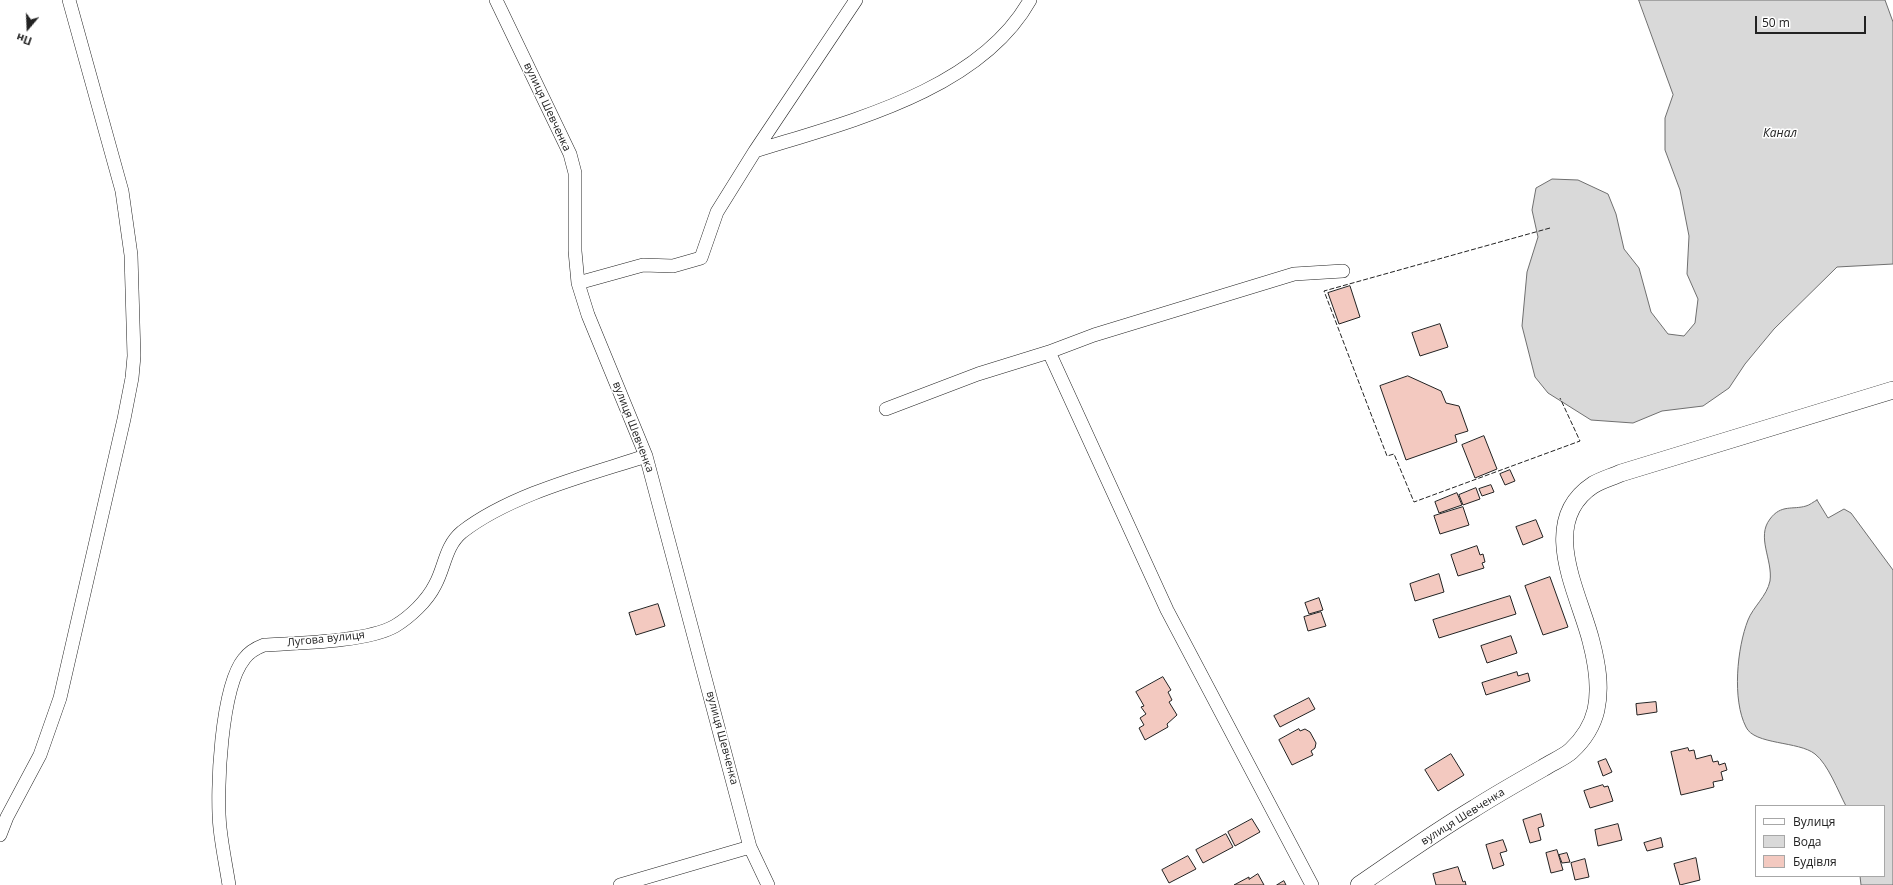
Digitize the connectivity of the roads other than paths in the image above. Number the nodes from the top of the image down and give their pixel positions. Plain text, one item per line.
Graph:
1 (69, 0) edge
2 (496, 0) edge
3 (856, 0) edge
4 (1030, 0) edge
5 (754, 151) junction
6 (1343, 271) dead end
7 (578, 283) junction
8 (1049, 352) junction
9 (1893, 390) edge
10 (886, 409) dead end
11 (646, 456) junction
12 (0, 835) edge
13 (750, 847) junction
14 (229, 885) edge
15 (620, 885) edge
16 (768, 885) edge
17 (1312, 885) edge
18 (1358, 885) edge

1 - 12 street
2 - 7 street, вулиця Шевченка
3 - 5 street
4 - 5 street
5 - 7 street
6 - 8 street
7 - 11 street, вулиця Шевченка
8 - 10 street
8 - 17 street
9 - 18 street, вулиця Шевченка
11 - 13 street, вулиця Шевченка
11 - 14 street, Лугова вулиця
13 - 15 street
13 - 16 street, вулиця Шевченка

